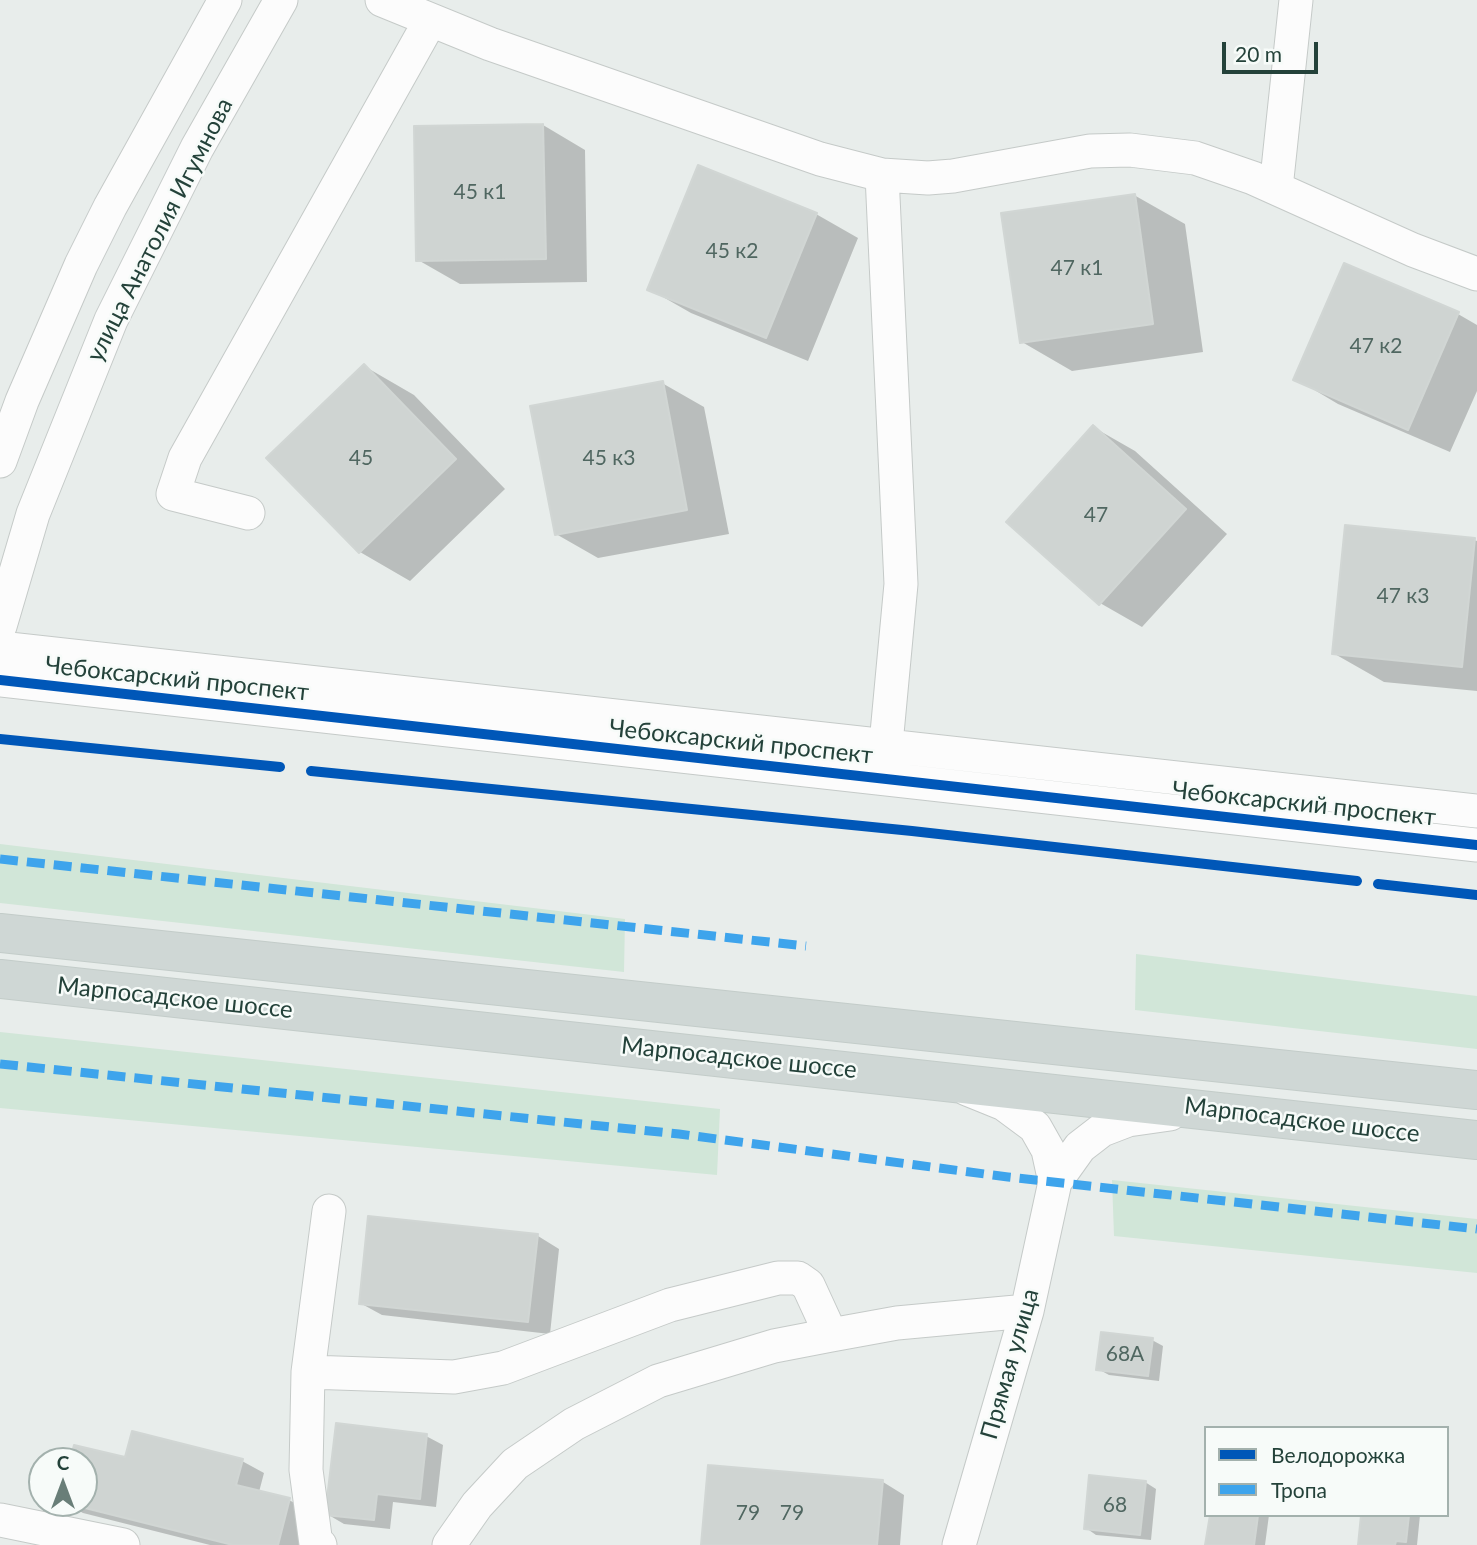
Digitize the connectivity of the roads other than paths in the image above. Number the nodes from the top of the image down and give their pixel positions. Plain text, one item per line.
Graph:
1 (225, 0) edge
2 (281, 0) edge
3 (382, 0) edge
4 (1296, 0) edge
5 (430, 21) junction
6 (882, 175) junction
7 (1276, 188) junction
8 (1477, 274) edge
9 (0, 461) edge
10 (248, 513) dead end
11 (0, 626) edge
12 (0, 648) edge
13 (0, 680) edge
14 (886, 744) junction
15 (1477, 811) edge
16 (1477, 845) edge
17 (0, 933) edge
18 (0, 979) edge
19 (949, 1081) junction
20 (1477, 1090) edge
21 (1203, 1109) junction
22 (1477, 1140) edge
23 (1055, 1182) junction
24 (329, 1211) dead end
25 (1027, 1311) junction
26 (831, 1335) junction
27 (308, 1372) junction
28 (0, 1520) edge
29 (123, 1545) edge
30 (320, 1545) edge
31 (449, 1545) edge
32 (959, 1545) edge

1 - 9 street, улица Анатолия Игумнова
2 - 11 street, улица Анатолия Игумнова
3 - 5 street
4 - 7 street
5 - 6 street
5 - 10 street
6 - 7 street
6 - 14 street
7 - 8 street
12 - 14 street, Чебоксарский проспект
13 - 16 street, Чебоксарский проспект
14 - 15 street, Чебоксарский проспект
17 - 20 main road, Марпосадское шоссе
18 - 19 main road, Марпосадское шоссе
19 - 21 main road, Марпосадское шоссе
19 - 23 street
21 - 22 main road, Марпосадское шоссе
21 - 23 street
23 - 25 street, Прямая улица
24 - 27 street
25 - 26 street
25 - 32 street, Прямая улица
26 - 27 street
26 - 31 street
27 - 30 street
28 - 29 street

